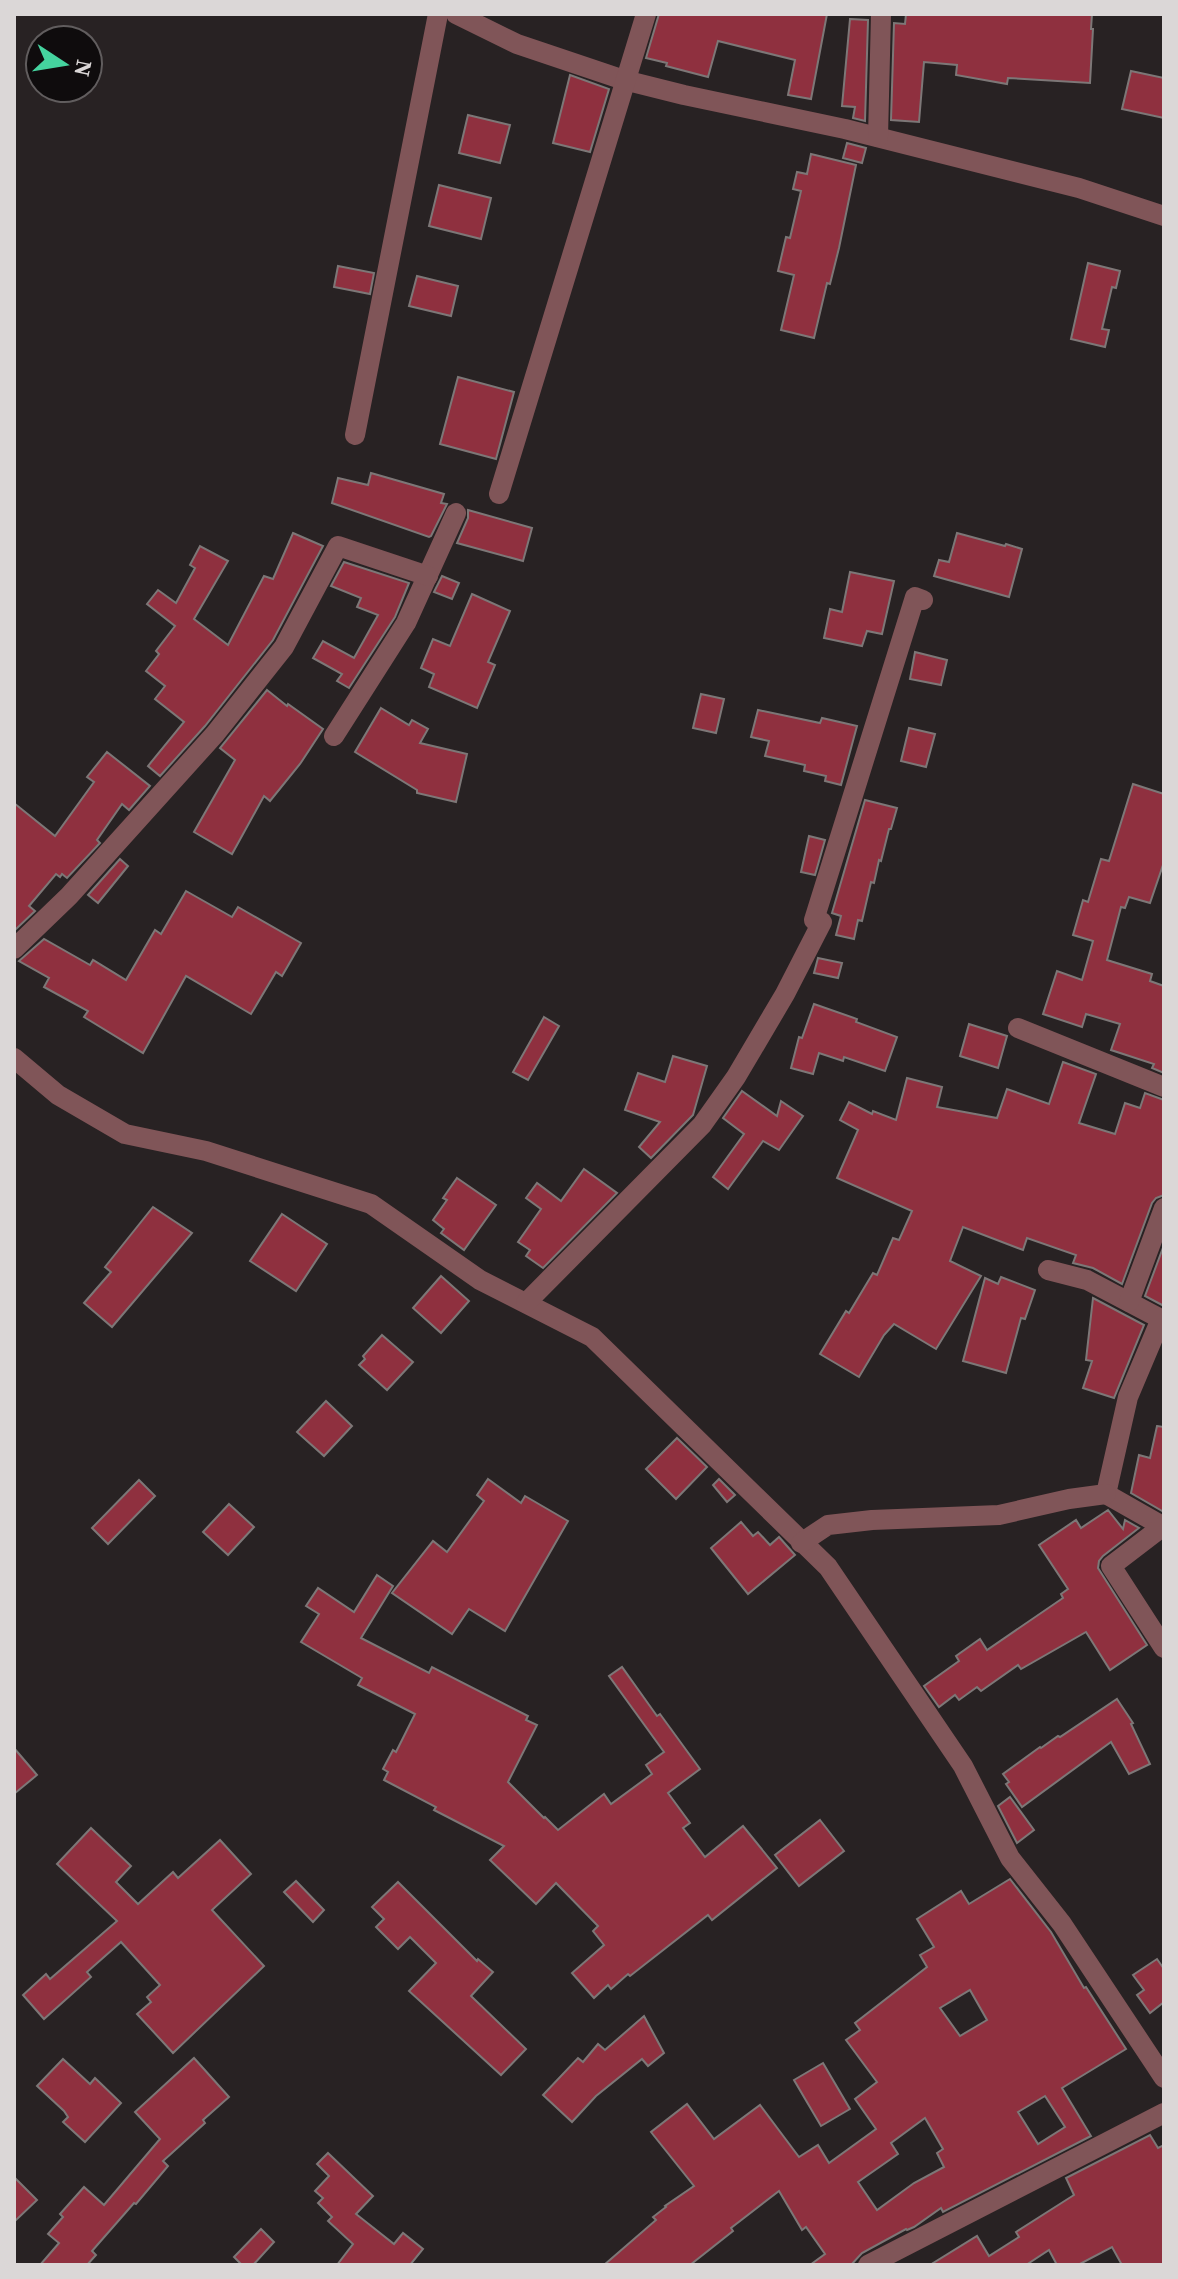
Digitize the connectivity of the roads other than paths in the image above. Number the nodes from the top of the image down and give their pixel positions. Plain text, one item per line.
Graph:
1 (438, 14) edge
2 (456, 14) edge
3 (646, 14) edge
4 (881, 14) edge
5 (624, 80) junction
6 (878, 137) junction
7 (1164, 216) edge
8 (355, 435) dead end
9 (499, 494) dead end
10 (456, 513) dead end
11 (428, 576) junction
12 (923, 600) dead end
13 (334, 736) dead end
14 (14, 949) edge
15 (1018, 1028) dead end
16 (14, 1058) edge
17 (1164, 1087) edge
18 (1164, 1208) edge
19 (1048, 1270) dead end
20 (1129, 1302) junction
21 (526, 1303) junction
22 (1106, 1494) junction
23 (1163, 1527) edge
24 (801, 1543) junction
25 (1164, 1648) edge
26 (1164, 2078) edge
27 (1164, 2113) edge
28 (868, 2265) edge

1 - 8 street
2 - 5 street
3 - 5 street
4 - 6 street
5 - 6 street
5 - 9 street
6 - 7 street
10 - 11 street
11 - 13 street
11 - 14 street
12 - 21 street
15 - 17 street
16 - 21 street
18 - 20 street
19 - 20 street
20 - 22 street
21 - 24 street
22 - 23 street
22 - 24 street
23 - 25 street
24 - 26 street
27 - 28 street

